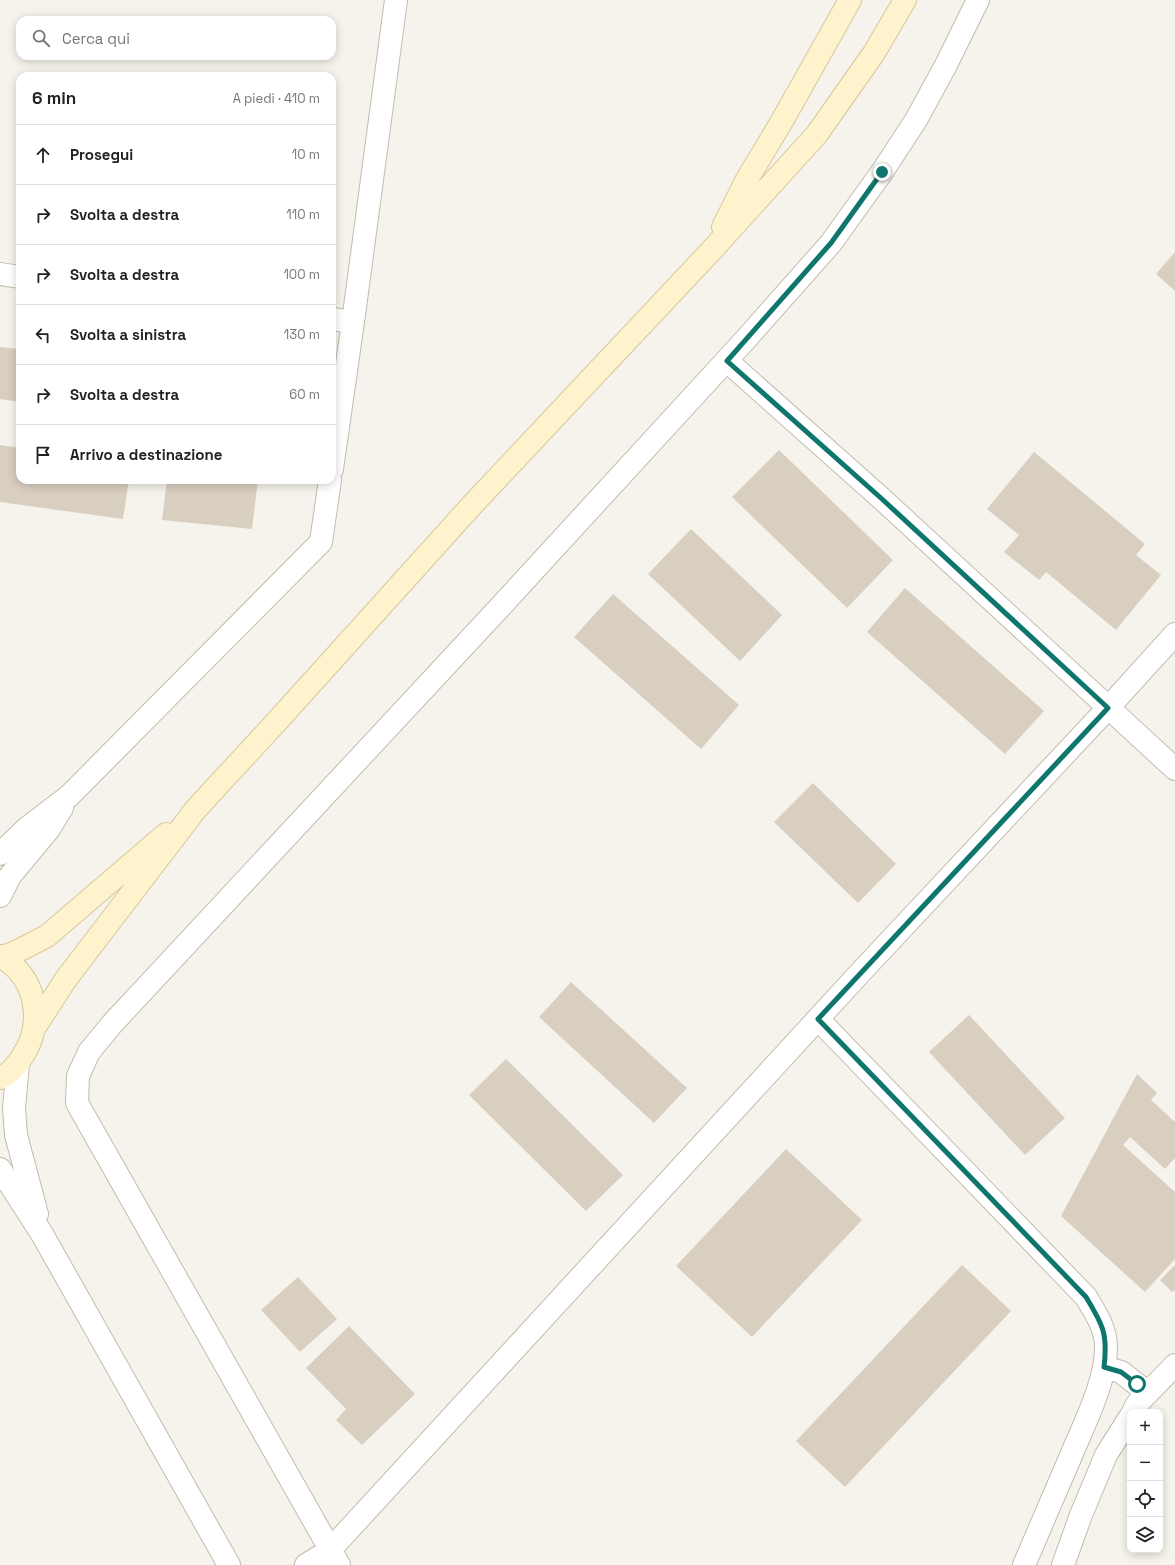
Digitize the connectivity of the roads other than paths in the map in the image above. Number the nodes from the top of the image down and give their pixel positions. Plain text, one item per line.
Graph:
1 (396, 0) edge
2 (850, 0) edge
3 (905, 0) edge
4 (978, 0) edge
5 (711, 251) junction
6 (0, 274) edge
7 (16, 276) edge
8 (336, 320) edge
9 (353, 322) junction
10 (727, 361) junction
11 (336, 441) edge
12 (329, 484) edge
13 (1175, 634) edge
14 (1108, 708) junction
15 (1175, 769) edge
16 (69, 796) junction
17 (196, 809) junction
18 (0, 854) edge
19 (0, 896) edge
20 (1, 956) edge
21 (818, 1019) junction
22 (35, 1027) junction
23 (18, 1064) junction
24 (0, 1078) edge
25 (0, 1169) edge
26 (0, 1192) edge
27 (42, 1234) junction
28 (1175, 1365) edge
29 (1104, 1367) junction
30 (1148, 1393) junction
31 (1134, 1409) edge
32 (1127, 1422) edge
33 (334, 1557) edge
34 (230, 1565) edge
35 (306, 1565) edge
36 (1024, 1565) edge
37 (1063, 1565) edge

1 - 9 street
2 - 5 main road
3 - 5 main road
4 - 10 street
5 - 17 main road
6 - 7 street
8 - 9 street
9 - 11 street
10 - 14 street
10 - 33 street
12 - 16 street
13 - 14 street
14 - 15 street
14 - 21 street
16 - 18 street
16 - 19 street
17 - 20 main road
17 - 22 main road
20 - 22 main road
21 - 29 street
21 - 33 street
22 - 23 main road
23 - 24 main road
23 - 27 street
25 - 27 street
26 - 27 street
27 - 34 street
28 - 30 street
29 - 30 street
29 - 36 street
30 - 31 street
32 - 37 street
33 - 35 street

